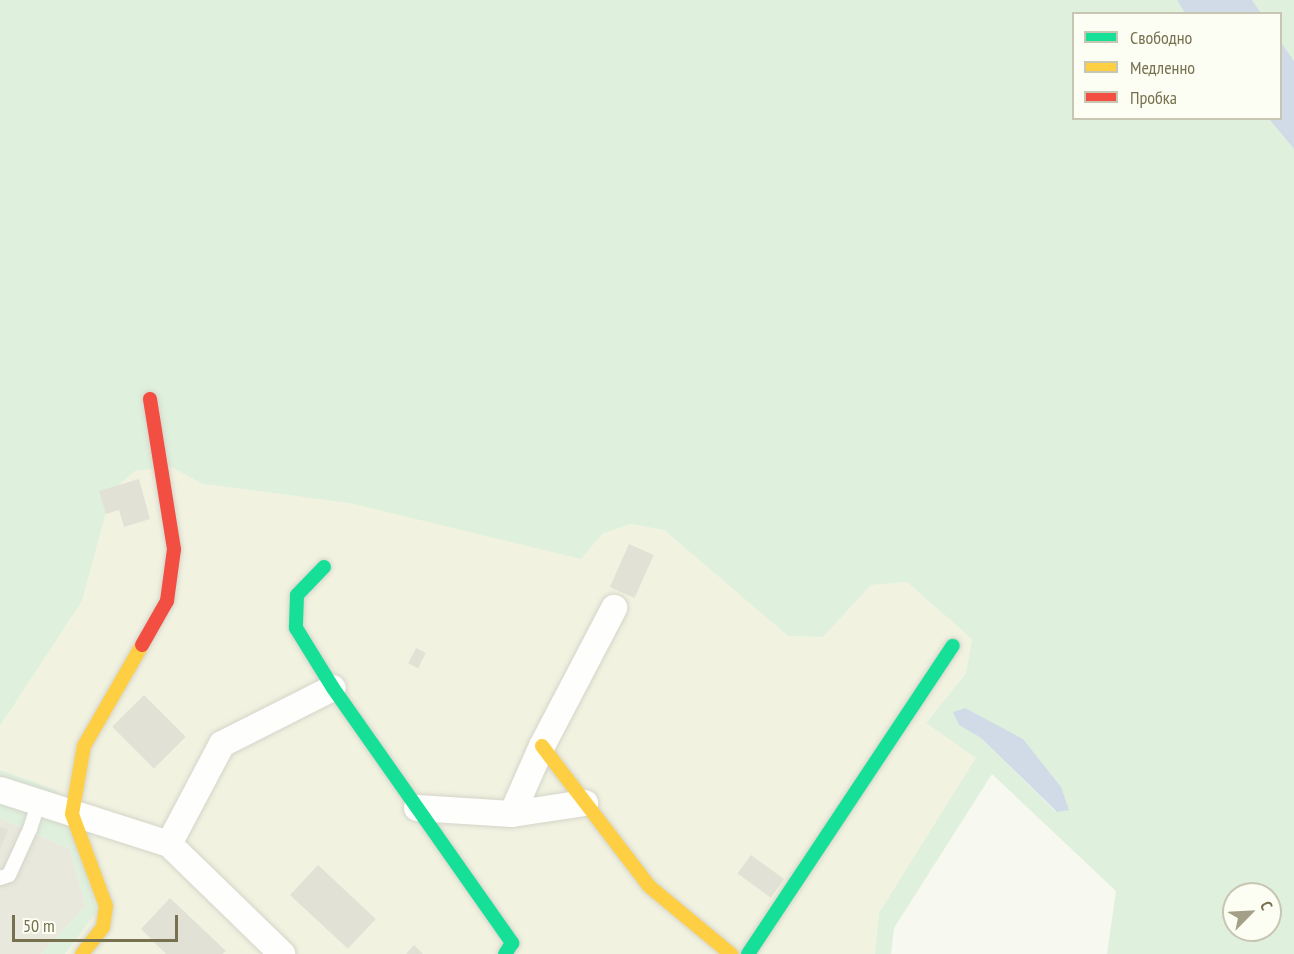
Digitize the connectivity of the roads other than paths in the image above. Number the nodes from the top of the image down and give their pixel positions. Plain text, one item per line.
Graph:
1 (150, 399) dead end
2 (324, 567) dead end
3 (614, 608) dead end
4 (953, 646) dead end
5 (333, 688) junction
6 (542, 746) junction
7 (0, 790) edge
8 (585, 802) junction
9 (38, 804) junction
10 (417, 807) junction
11 (72, 814) junction
12 (512, 814) junction
13 (169, 844) junction
14 (0, 878) edge
15 (82, 954) edge
16 (282, 954) edge
17 (505, 954) edge
18 (731, 954) edge
19 (748, 954) edge

1 - 11 street
2 - 5 street
3 - 6 street
4 - 19 street
5 - 10 street
5 - 13 street
6 - 8 street
6 - 12 street
7 - 9 street
8 - 12 street
8 - 18 street
9 - 11 street
9 - 14 lane
10 - 12 street
10 - 17 street
11 - 13 street
11 - 15 street
13 - 16 street

